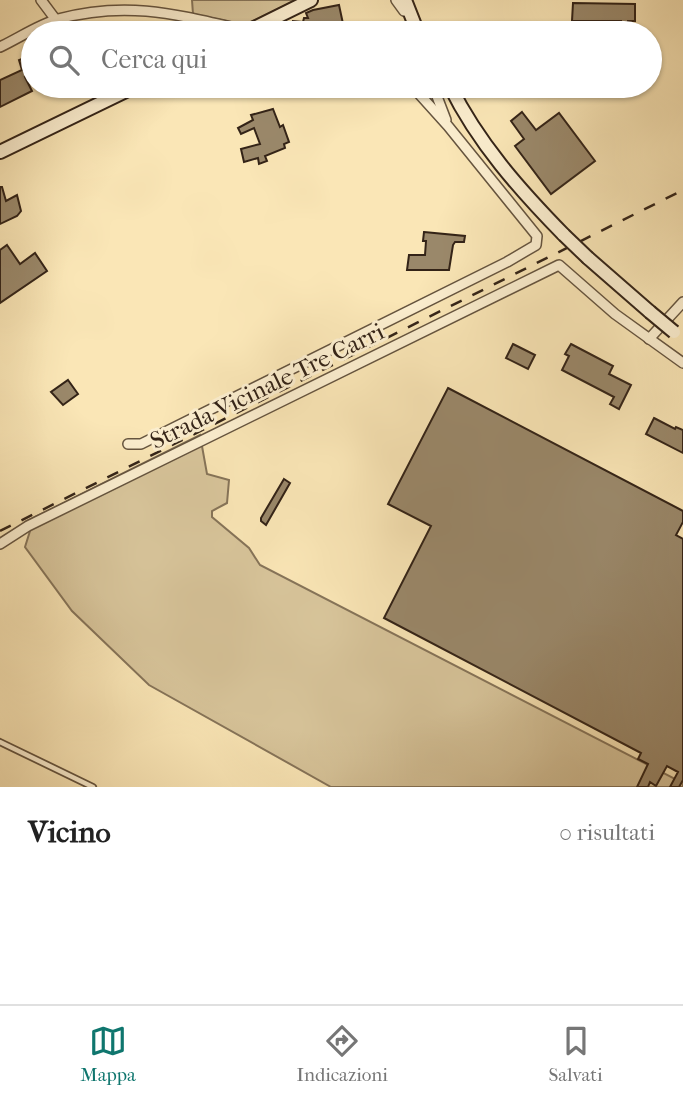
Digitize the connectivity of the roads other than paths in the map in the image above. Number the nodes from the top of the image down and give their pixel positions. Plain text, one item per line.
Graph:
1 (41, 0) edge
2 (312, 0) edge
3 (412, 0) edge
4 (401, 2) edge
5 (56, 20) joint
6 (203, 21) edge
7 (270, 21) edge
8 (408, 21) edge
9 (411, 21) edge
10 (420, 21) edge
11 (21, 37) edge
12 (0, 47) edge
13 (111, 98) edge
14 (422, 98) edge
15 (438, 98) edge
16 (453, 98) edge
17 (456, 98) edge
18 (460, 107) junction
19 (448, 126) junction
20 (0, 152) edge
21 (683, 302) edge
22 (679, 335) edge
23 (649, 339) junction
24 (683, 363) edge
25 (128, 444) dead end
26 (0, 544) edge
27 (0, 742) edge
28 (93, 787) edge

1 - 5 street
2 - 7 main road
3 - 10 main road
4 - 8 street
4 - 9 main road
5 - 6 street
11 - 12 street
13 - 20 main road
14 - 19 street
15 - 19 street
16 - 18 main road
17 - 18 main road
18 - 22 main road, bridge
19 - 25 street
21 - 23 street
23 - 24 street
23 - 26 street, Strada Vicinale Tre Carri
27 - 28 lane

